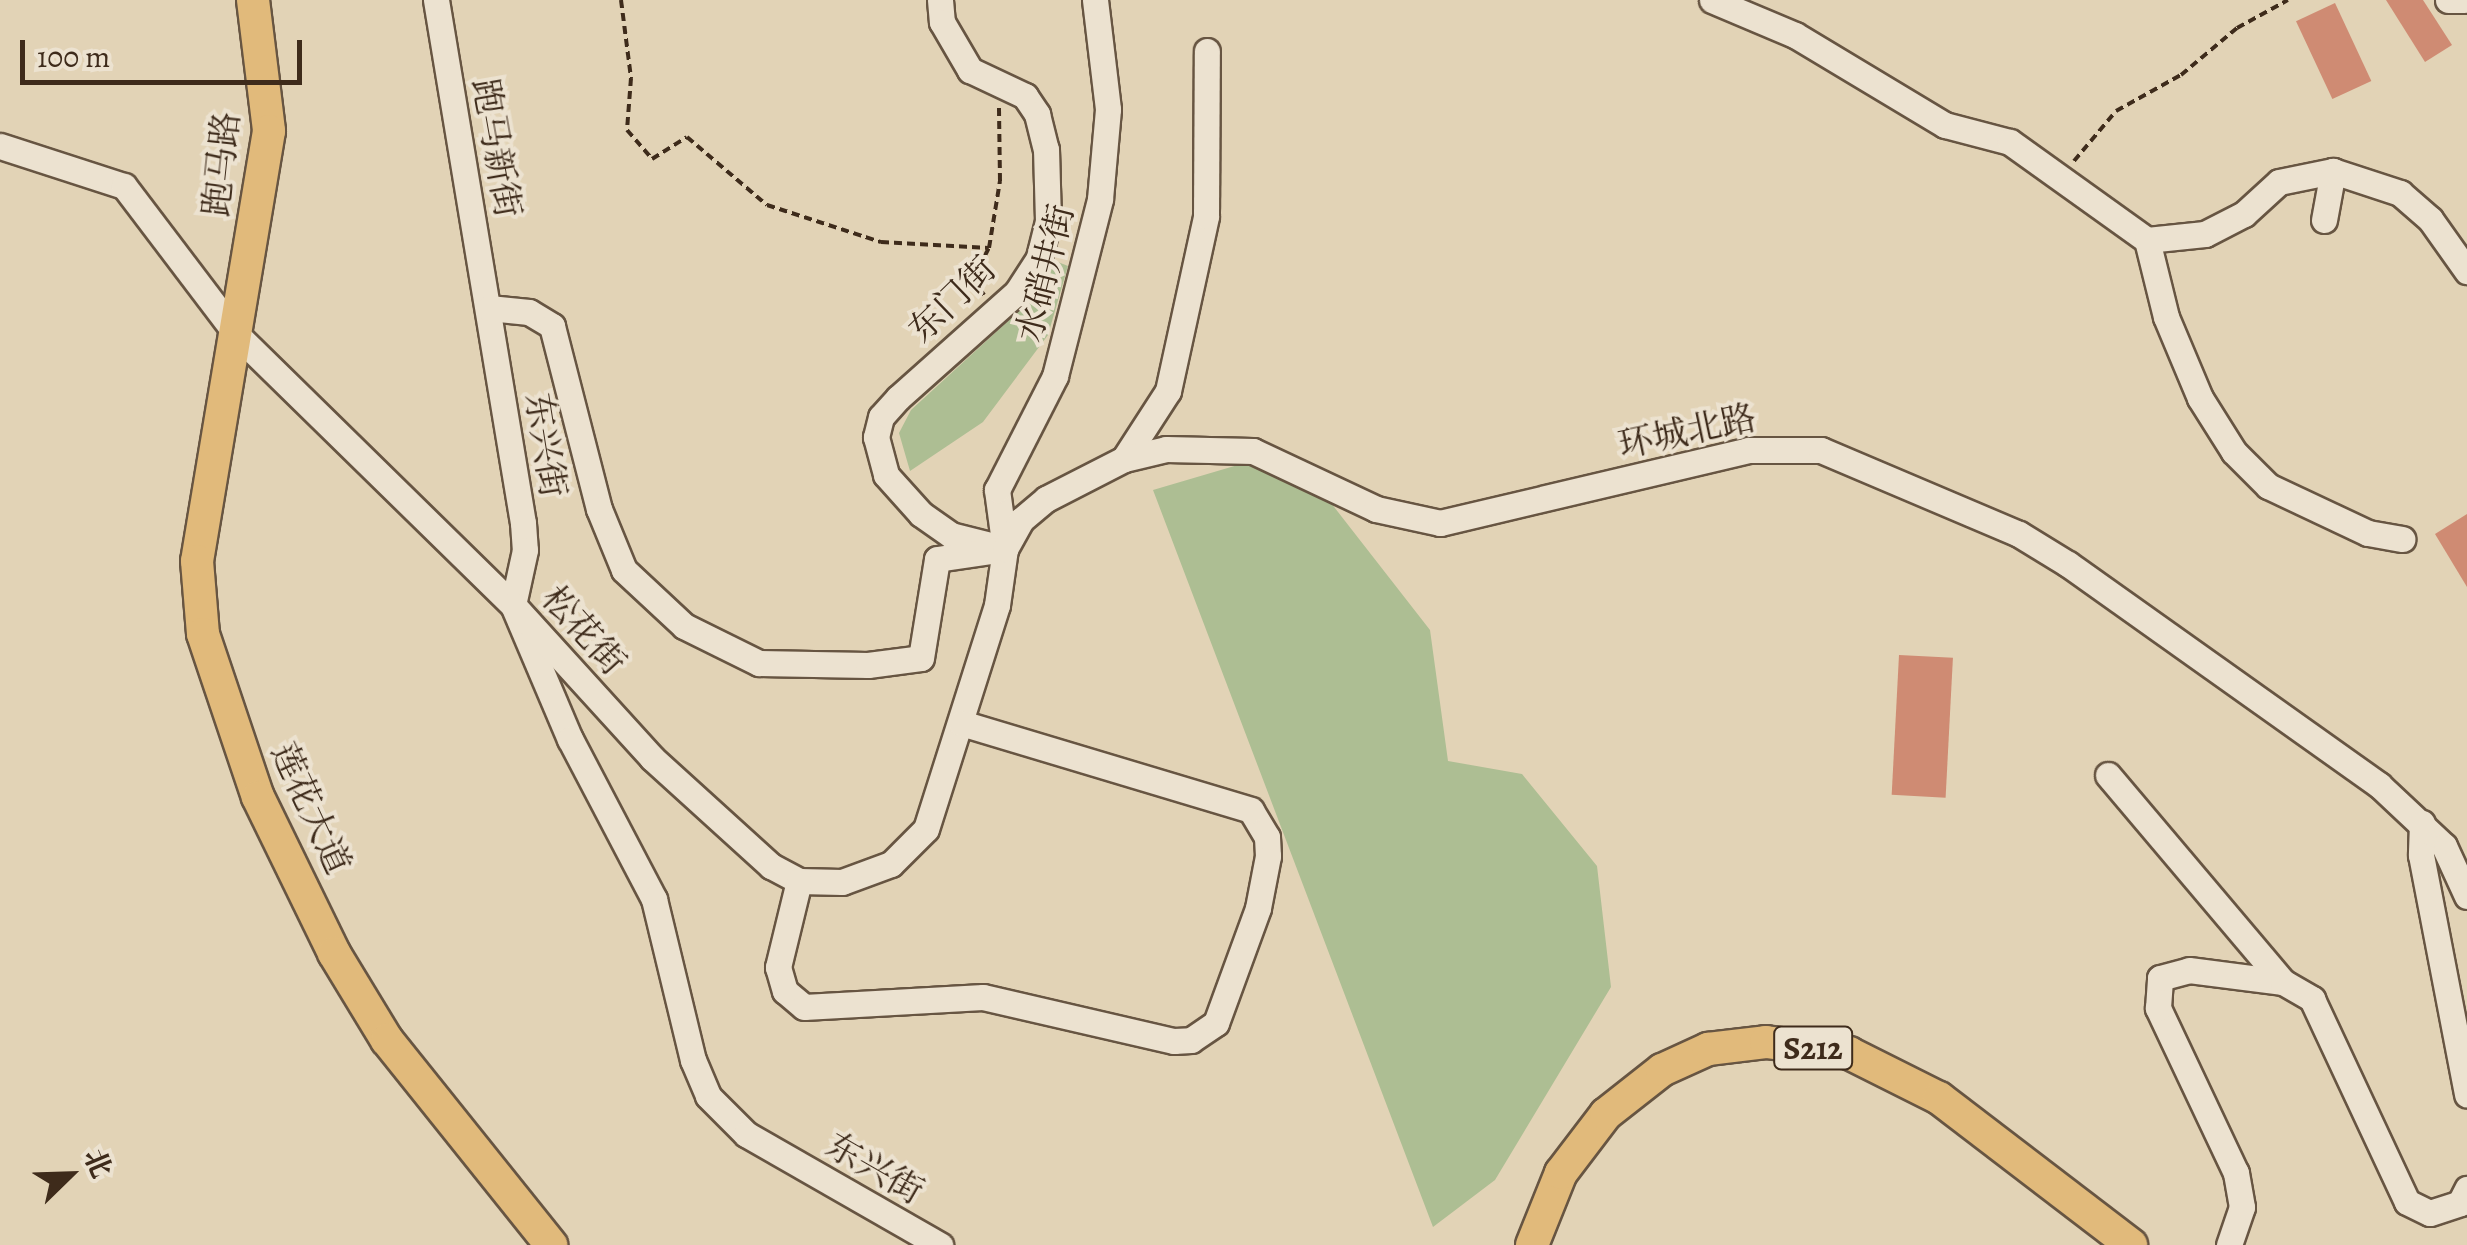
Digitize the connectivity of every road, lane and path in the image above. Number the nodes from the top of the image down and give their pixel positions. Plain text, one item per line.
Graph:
1 (253, 0) edge
2 (436, 0) edge
3 (622, 0) edge
4 (940, 0) edge
5 (1095, 0) edge
6 (1712, 0) edge
7 (2288, 0) edge
8 (2448, 0) edge
9 (2464, 0) edge
10 (1207, 51) dead end
11 (991, 79) junction
12 (0, 146) edge
13 (2332, 171) junction
14 (2060, 178) junction
15 (2324, 220) dead end
16 (2147, 240) junction
17 (989, 248) junction
18 (2467, 272) edge
19 (489, 308) junction
20 (994, 311) junction
21 (238, 336) junction
22 (1124, 459) junction
23 (2402, 539) dead end
24 (1005, 549) junction
25 (514, 605) junction
26 (961, 723) junction
27 (2108, 775) dead end
28 (2422, 823) junction
29 (799, 881) junction
30 (2467, 896) edge
31 (2283, 982) junction
32 (2467, 1095) edge
33 (2467, 1190) edge
34 (551, 1245) edge
35 (940, 1245) edge
36 (1532, 1245) edge
37 (2130, 1245) edge
38 (2229, 1245) edge

1 - 21 main road, 跑马路
2 - 19 street, 跑马新街
3 - 17 path
4 - 11 street, 东门街
5 - 24 street, 水硝井街
6 - 14 street
7 - 14 path
8 - 9 street
10 - 22 street
11 - 17 path
11 - 20 street, 东门街
12 - 21 street, 松花街
13 - 15 street
13 - 16 street
13 - 18 street
14 - 16 street
16 - 23 street
17 - 20 path
19 - 24 street, 东兴街
19 - 25 street, 东兴街
20 - 24 street, 东门街
21 - 25 street, 松花街
21 - 34 main road, 莲花大道
22 - 24 street, 环城北路
22 - 28 street, 环城北路
24 - 26 street
25 - 29 street, 松花街
25 - 35 street, 东兴街
26 - 29 street
26 - 29 street
27 - 31 street
28 - 30 street, 环城北路
28 - 32 street
31 - 33 street
31 - 38 street
36 - 37 main road, S212

